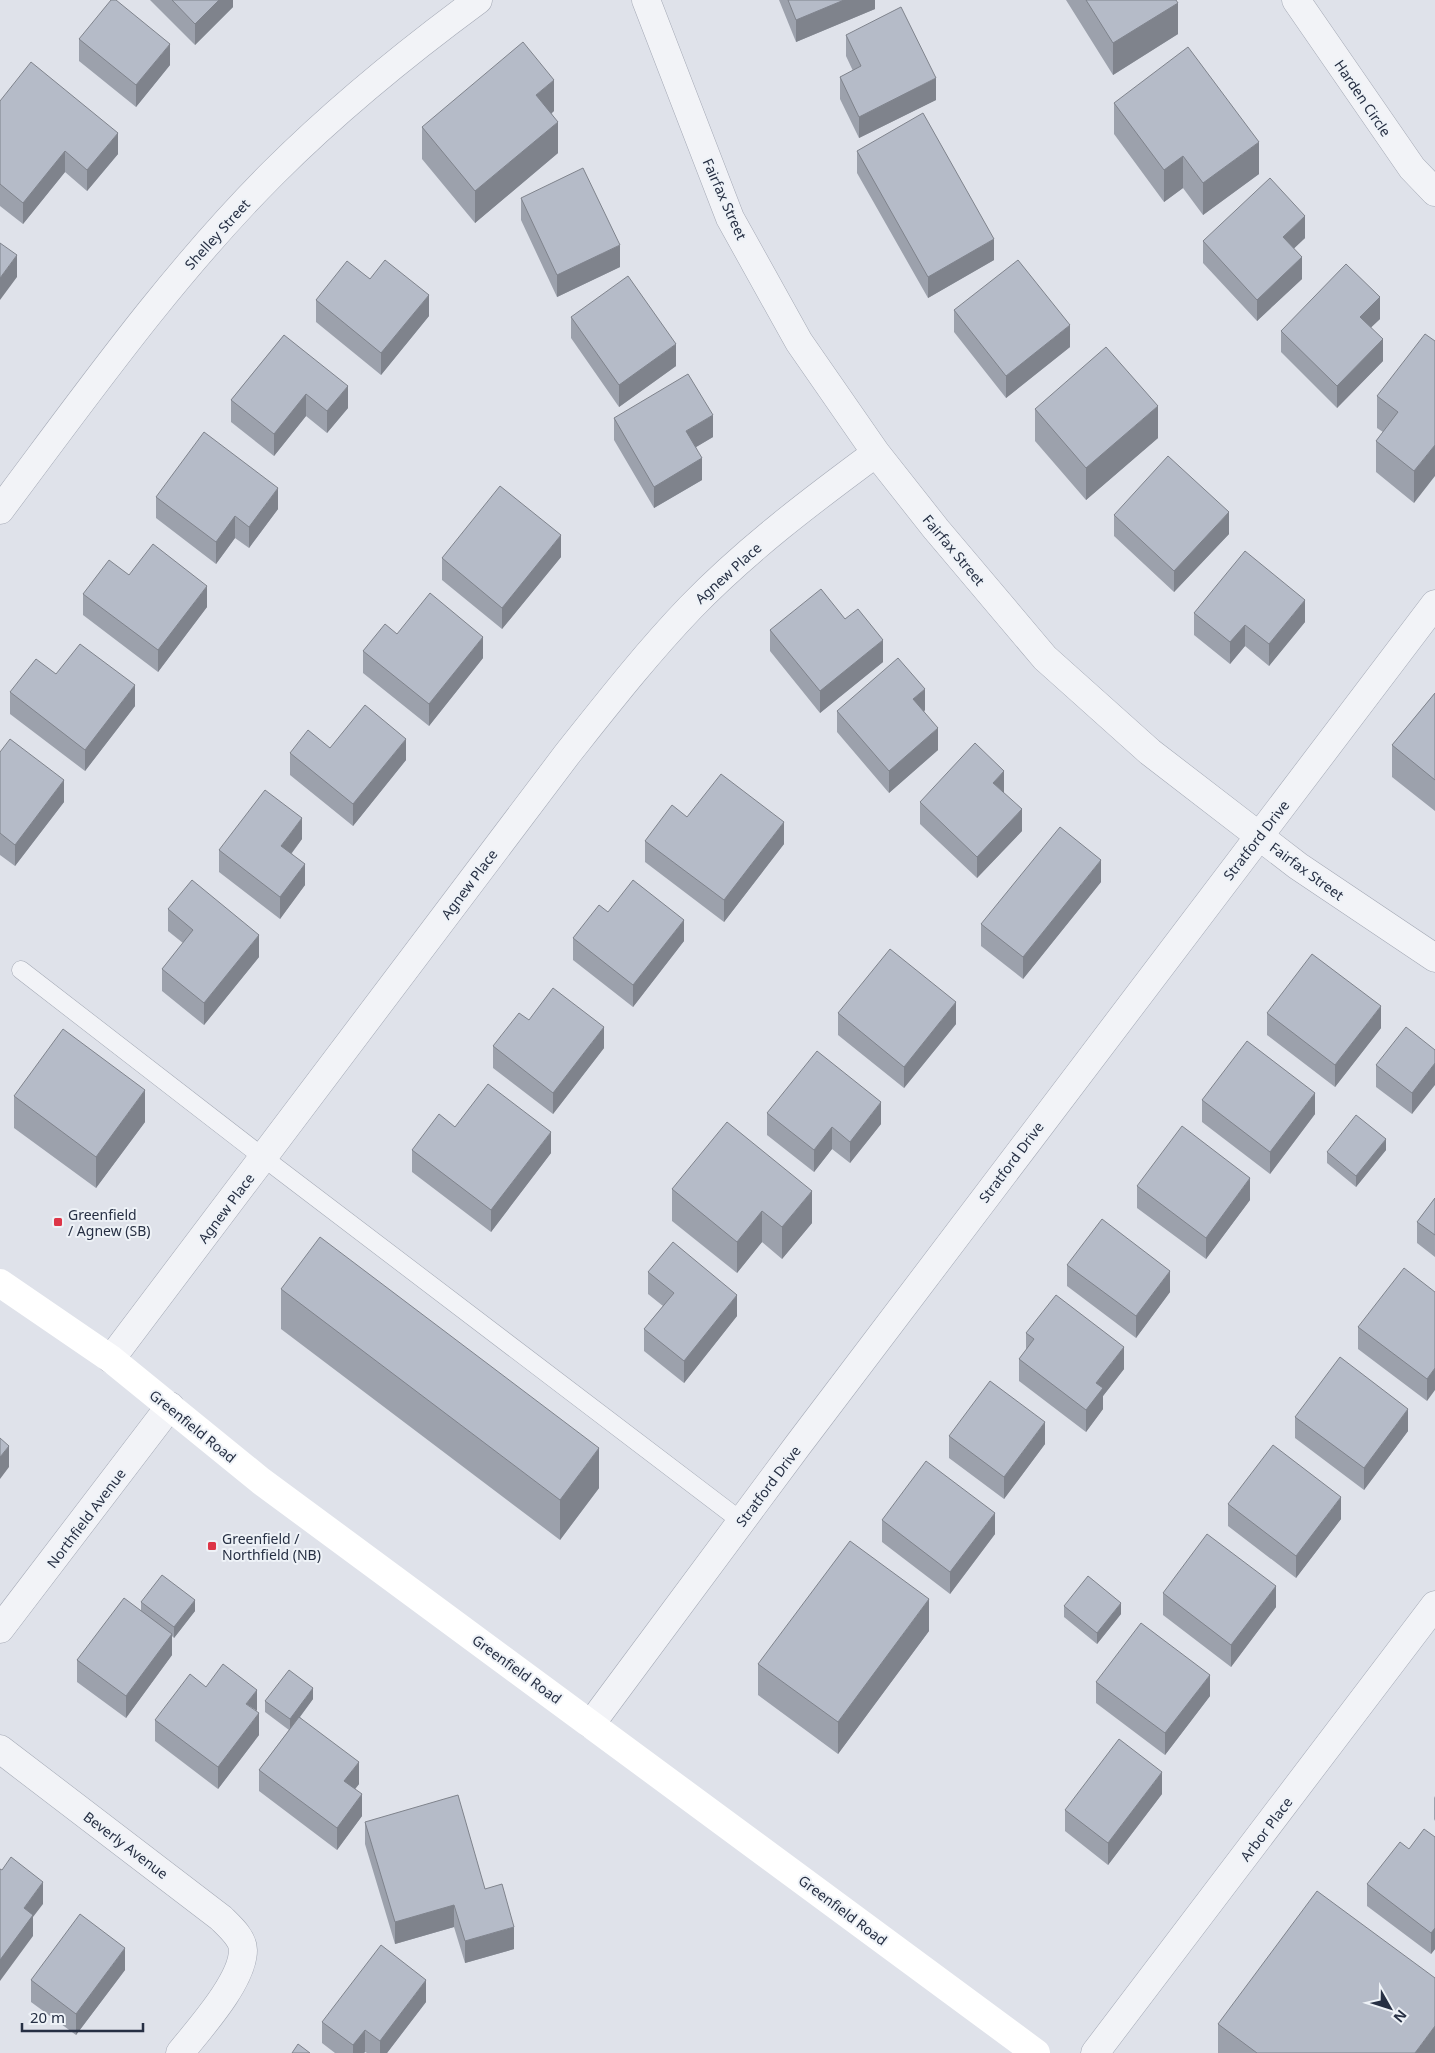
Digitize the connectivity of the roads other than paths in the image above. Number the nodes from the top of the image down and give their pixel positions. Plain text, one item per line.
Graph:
1 (478, 0) edge
2 (646, 0) edge
3 (1296, 0) edge
4 (1435, 192) edge
5 (876, 453) junction
6 (0, 510) edge
7 (1435, 604) edge
8 (1259, 836) junction
9 (1435, 958) edge
10 (21, 970) dead end
11 (264, 1158) junction
12 (0, 1284) edge
13 (110, 1360) junction
14 (170, 1406) junction
15 (741, 1521) junction
16 (1435, 1605) edge
17 (0, 1629) edge
18 (591, 1724) junction
19 (0, 1749) edge
20 (180, 2053) edge
21 (1036, 2053) edge
22 (1095, 2053) edge

1 - 6 street, Shelley Street
2 - 5 street, Fairfax Street
3 - 4 street, Harden Circle
5 - 8 street, Fairfax Street
5 - 11 street, Agnew Place
7 - 8 street, Stratford Drive
8 - 9 street, Fairfax Street
8 - 15 street, Stratford Drive
10 - 11 lane
11 - 13 street, Agnew Place
11 - 15 lane
12 - 13 main road, Greenfield Road
13 - 14 main road, Greenfield Road
14 - 17 street, Northfield Avenue
14 - 18 main road, Greenfield Road
15 - 18 street, Stratford Drive
16 - 22 street, Arbor Place
18 - 21 main road, Greenfield Road
19 - 20 street, Beverly Avenue

